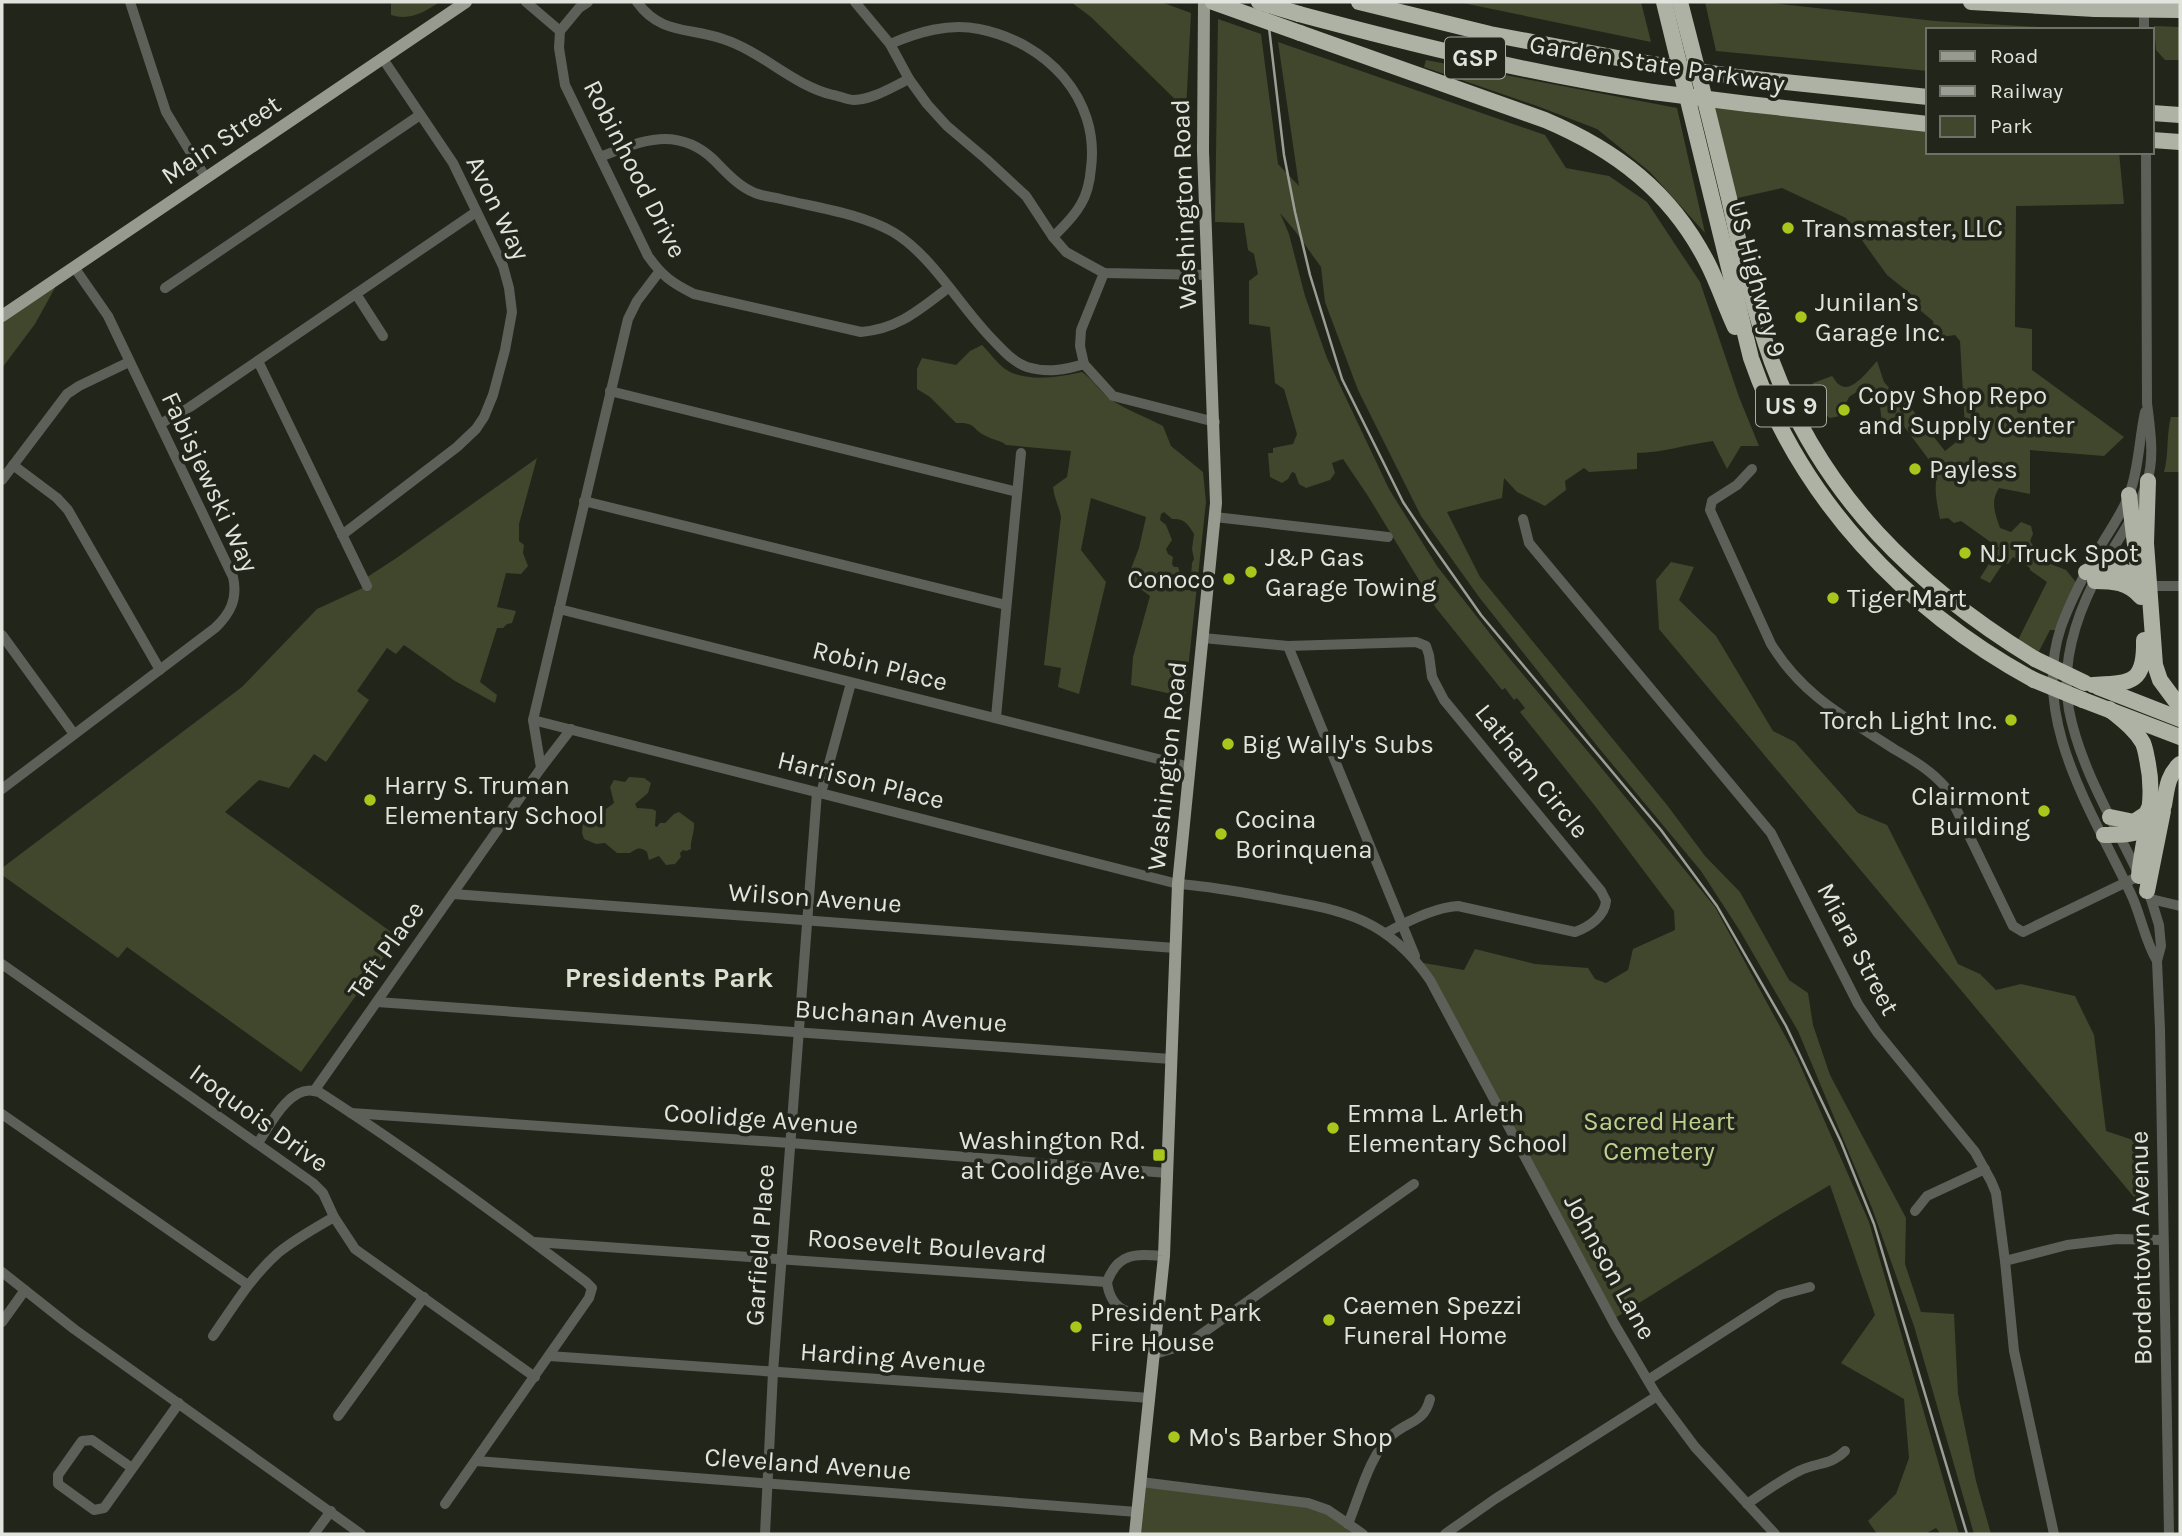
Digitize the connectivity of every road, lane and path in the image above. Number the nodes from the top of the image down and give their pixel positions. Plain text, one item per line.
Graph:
1 (130, 2) edge
2 (467, 2) edge
3 (526, 2) edge
4 (588, 2) edge
5 (637, 2) edge
6 (855, 2) edge
7 (1204, 2) edge
8 (1213, 2) edge
9 (1259, 2) edge
10 (1359, 2) edge
11 (1664, 2) edge
12 (1680, 2) edge
13 (1689, 2) edge
14 (1971, 2) edge
15 (2144, 2) edge
16 (2180, 10) edge
17 (2144, 28) edge
18 (561, 31) junction
19 (890, 44) junction
20 (383, 58) junction
21 (1696, 62) junction
22 (909, 79) junction
23 (1926, 97) edge
24 (2154, 113) edge
25 (420, 115) junction
26 (2178, 115) edge
27 (1926, 124) edge
28 (2154, 140) edge
29 (2175, 142) edge
30 (2146, 154) edge
31 (600, 157) junction
32 (206, 178) junction
33 (476, 212) junction
34 (1053, 237) junction
35 (74, 267) junction
36 (659, 272) junction
37 (1104, 273) junction
38 (1208, 275) junction
39 (165, 288) dead end
40 (948, 288) junction
41 (356, 294) junction
42 (2, 316) edge
43 (383, 336) dead end
44 (1751, 358) junction
45 (258, 361) junction
46 (129, 362) junction
47 (1084, 364) junction
48 (610, 391) junction
49 (2147, 403) junction
50 (1214, 422) junction
51 (160, 424) junction
52 (1021, 453) dead end
53 (13, 465) junction
54 (1752, 469) dead end
55 (2, 480) edge
56 (2148, 481) junction
57 (1017, 492) junction
58 (2129, 495) junction
59 (584, 501) junction
60 (1215, 517) junction
61 (2132, 518) junction
62 (1523, 519) dead end
63 (342, 535) junction
64 (1388, 537) dead end
65 (2094, 574) junction
66 (367, 586) dead end
67 (2180, 586) edge
68 (2143, 587) junction
69 (1006, 605) junction
70 (559, 609) junction
71 (2, 635) edge
72 (1203, 638) junction
73 (1288, 646) junction
74 (160, 670) junction
75 (851, 682) junction
76 (2089, 684) junction
77 (2180, 708) edge
78 (2109, 709) junction
79 (996, 717) junction
80 (2180, 719) edge
81 (533, 720) junction
82 (571, 729) junction
83 (74, 734) junction
84 (2180, 737) edge
85 (2180, 764) edge
86 (1190, 767) junction
87 (541, 768) junction
88 (2, 789) edge
89 (819, 792) junction
90 (2157, 807) junction
91 (2110, 817) junction
92 (2148, 828) junction
93 (2112, 835) junction
94 (2133, 879) junction
95 (1178, 884) junction
96 (453, 894) junction
97 (2149, 895) junction
98 (2180, 906) edge
99 (808, 920) junction
100 (1402, 925) junction
101 (1386, 933) junction
102 (1175, 948) junction
103 (2157, 961) junction
104 (1418, 962) junction
105 (2, 964) edge
106 (377, 1002) junction
107 (799, 1032) junction
108 (1171, 1059) junction
109 (314, 1091) junction
110 (351, 1113) junction
111 (2, 1114) edge
112 (258, 1143) junction
113 (790, 1143) junction
114 (1985, 1169) junction
115 (1168, 1172) junction
116 (1414, 1184) dead end
117 (1915, 1211) dead end
118 (334, 1217) junction
119 (2163, 1240) junction
120 (534, 1242) junction
121 (1164, 1256) junction
122 (782, 1258) junction
123 (2005, 1261) junction
124 (2, 1272) edge
125 (1107, 1282) junction
126 (248, 1285) junction
127 (1810, 1287) dead end
128 (25, 1290) junction
129 (424, 1297) junction
130 (1159, 1317) junction
131 (2, 1322) edge
132 (213, 1336) dead end
133 (1155, 1354) junction
134 (549, 1356) junction
135 (773, 1372) junction
136 (535, 1377) junction
137 (1648, 1380) junction
138 (1657, 1396) junction
139 (1150, 1398) junction
140 (1430, 1399) dead end
141 (179, 1403) junction
142 (338, 1416) dead end
143 (2180, 1443) edge
144 (2167, 1444) junction
145 (1845, 1451) dead end
146 (476, 1461) junction
147 (132, 1468) junction
148 (1141, 1482) junction
149 (769, 1484) junction
150 (445, 1504) dead end
151 (1747, 1504) junction
152 (331, 1511) junction
153 (1137, 1512) junction
154 (1348, 1524) junction
155 (314, 1534) edge
156 (361, 1534) edge
157 (765, 1534) edge
158 (1135, 1534) edge
159 (1363, 1534) edge
160 (1445, 1534) edge
161 (1775, 1534) edge
162 (2054, 1534) edge
163 (2169, 1534) edge

1 - 32 street
2 - 20 main road, Main Street
3 - 18 street
4 - 18 street
5 - 22 street
6 - 19 street
7 - 38 main road, Washington Road
8 - 44 highway, bridge
9 - 27 highway, Garden State Parkway / GSP, bridge
10 - 23 highway, Garden State Parkway / GSP, bridge
11 - 44 highway, US Highway 9 / US 9
12 - 21 highway, US Highway 9 / US 9
13 - 21 highway
14 - 16 highway, bridge
15 - 17 street
18 - 31 street, Robinhood Drive
19 - 22 street
19 - 34 street
20 - 25 street, Avon Way
20 - 32 main road, Main Street
21 - 76 highway, US Highway 9 / US 9, bridge
22 - 34 street
24 - 26 highway
25 - 33 street, Avon Way
25 - 39 street
28 - 29 highway
30 - 49 street, Bordentown Avenue
31 - 36 street, Robinhood Drive
31 - 40 street
32 - 35 main road, Main Street
33 - 41 street
33 - 63 street, Avon Way
34 - 37 street
35 - 42 main road, Main Street
35 - 46 street, Fabisjewski Way
36 - 40 street, Robinhood Drive
36 - 48 street
37 - 38 street
37 - 47 street
38 - 50 main road, Washington Road
40 - 47 street
41 - 43 street
41 - 45 street
44 - 78 highway, US Highway 9 / US 9, bridge
45 - 51 street
45 - 63 street
46 - 51 street, Fabisjewski Way
46 - 53 street
47 - 50 street
48 - 57 street
48 - 59 street
49 - 56 street, Bordentown Avenue
49 - 58 street, Bordentown Avenue
50 - 60 main road, Washington Road
51 - 74 street, Fabisjewski Way
52 - 57 street
53 - 55 street
53 - 74 street
54 - 94 street
56 - 61 street, Bordentown Avenue
56 - 68 highway
57 - 69 street
58 - 61 highway
58 - 65 street, Bordentown Avenue
59 - 69 street
59 - 70 street
60 - 64 street
60 - 72 main road, Washington Road
61 - 65 street, Bordentown Avenue
61 - 68 highway
62 - 114 street, Miara Street
63 - 66 street
65 - 68 highway
65 - 91 street, Bordentown Avenue
65 - 93 street, Bordentown Avenue
67 - 68 street
68 - 76 highway
68 - 77 highway
69 - 79 street
70 - 75 street, Robin Place
70 - 81 street
71 - 83 street
72 - 73 street, Latham Circle
72 - 86 main road, Washington Road
73 - 100 street, Johnson Lane
73 - 100 street, Latham Circle
74 - 83 street, Fabisjewski Way
75 - 79 street, Robin Place
75 - 89 street, Garfield Place
76 - 80 highway, US Highway 9 / US 9
78 - 84 highway, US Highway 9 / US 9
78 - 90 highway
79 - 86 street, Robin Place
81 - 82 street, Harrison Place
81 - 87 street
82 - 87 street, Taft Place
82 - 89 street, Harrison Place
83 - 88 street, Fabisjewski Way
85 - 90 highway
86 - 95 main road, Washington Road
87 - 96 street, Taft Place
89 - 95 street, Harrison Place
89 - 99 street, Garfield Place
90 - 91 highway
90 - 92 highway
90 - 97 highway
91 - 93 street, Bordentown Avenue
92 - 93 highway
92 - 94 highway
93 - 94 street, Bordentown Avenue
93 - 94 street, Bordentown Avenue
94 - 97 street, Bordentown Avenue
94 - 103 street, Bordentown Avenue
95 - 101 street, Johnson Lane
95 - 102 main road, Washington Road
96 - 99 street, Wilson Avenue
96 - 106 street, Taft Place
97 - 98 street
97 - 103 street, Bordentown Avenue
99 - 102 street, Wilson Avenue
99 - 107 street, Garfield Place
100 - 101 street, Latham Circle
100 - 104 street, Johnson Lane
101 - 104 street, Johnson Lane
102 - 108 main road, Washington Road
103 - 119 street, Bordentown Avenue
104 - 137 street, Johnson Lane
105 - 112 street, Iroquois Drive
106 - 107 street, Buchanan Avenue
106 - 109 street, Taft Place
107 - 108 street, Buchanan Avenue
107 - 113 street, Garfield Place
108 - 115 main road, Washington Road
109 - 110 street
109 - 112 street, Taft Place
110 - 113 street, Coolidge Avenue
110 - 120 street
111 - 126 street
112 - 118 street, Iroquois Drive
113 - 115 street, Coolidge Avenue
113 - 122 street, Garfield Place
114 - 117 street
114 - 123 street, Miara Street
115 - 121 main road, Washington Road
116 - 133 street
118 - 126 street
118 - 129 street, Iroquois Drive
119 - 123 street
119 - 144 street, Bordentown Avenue
120 - 122 street, Roosevelt Boulevard
120 - 134 street
121 - 125 street
121 - 130 main road, Washington Road
122 - 125 street, Roosevelt Boulevard
122 - 135 street, Garfield Place
123 - 162 street, Miara Street
124 - 128 street
125 - 130 street
126 - 132 street
127 - 137 street
128 - 131 street
128 - 141 street
129 - 136 street, Iroquois Drive
129 - 142 street
130 - 133 main road, Washington Road
133 - 139 main road, Washington Road
134 - 135 street, Harding Avenue
134 - 136 street
135 - 139 street, Harding Avenue
135 - 149 street, Garfield Place
136 - 146 street
137 - 138 street, Johnson Lane
138 - 151 street, Johnson Lane
138 - 160 street
139 - 148 main road, Washington Road
140 - 154 street
141 - 147 street
141 - 152 street
143 - 144 street
144 - 163 street, Bordentown Avenue
145 - 151 street
146 - 149 street, Cleveland Avenue
146 - 150 street
147 - 147 street
148 - 153 main road, Washington Road
148 - 154 street
149 - 153 street, Cleveland Avenue
149 - 157 street, Garfield Place
151 - 161 street, Johnson Lane
152 - 155 street
152 - 156 street
153 - 158 main road, Washington Road
154 - 159 street

